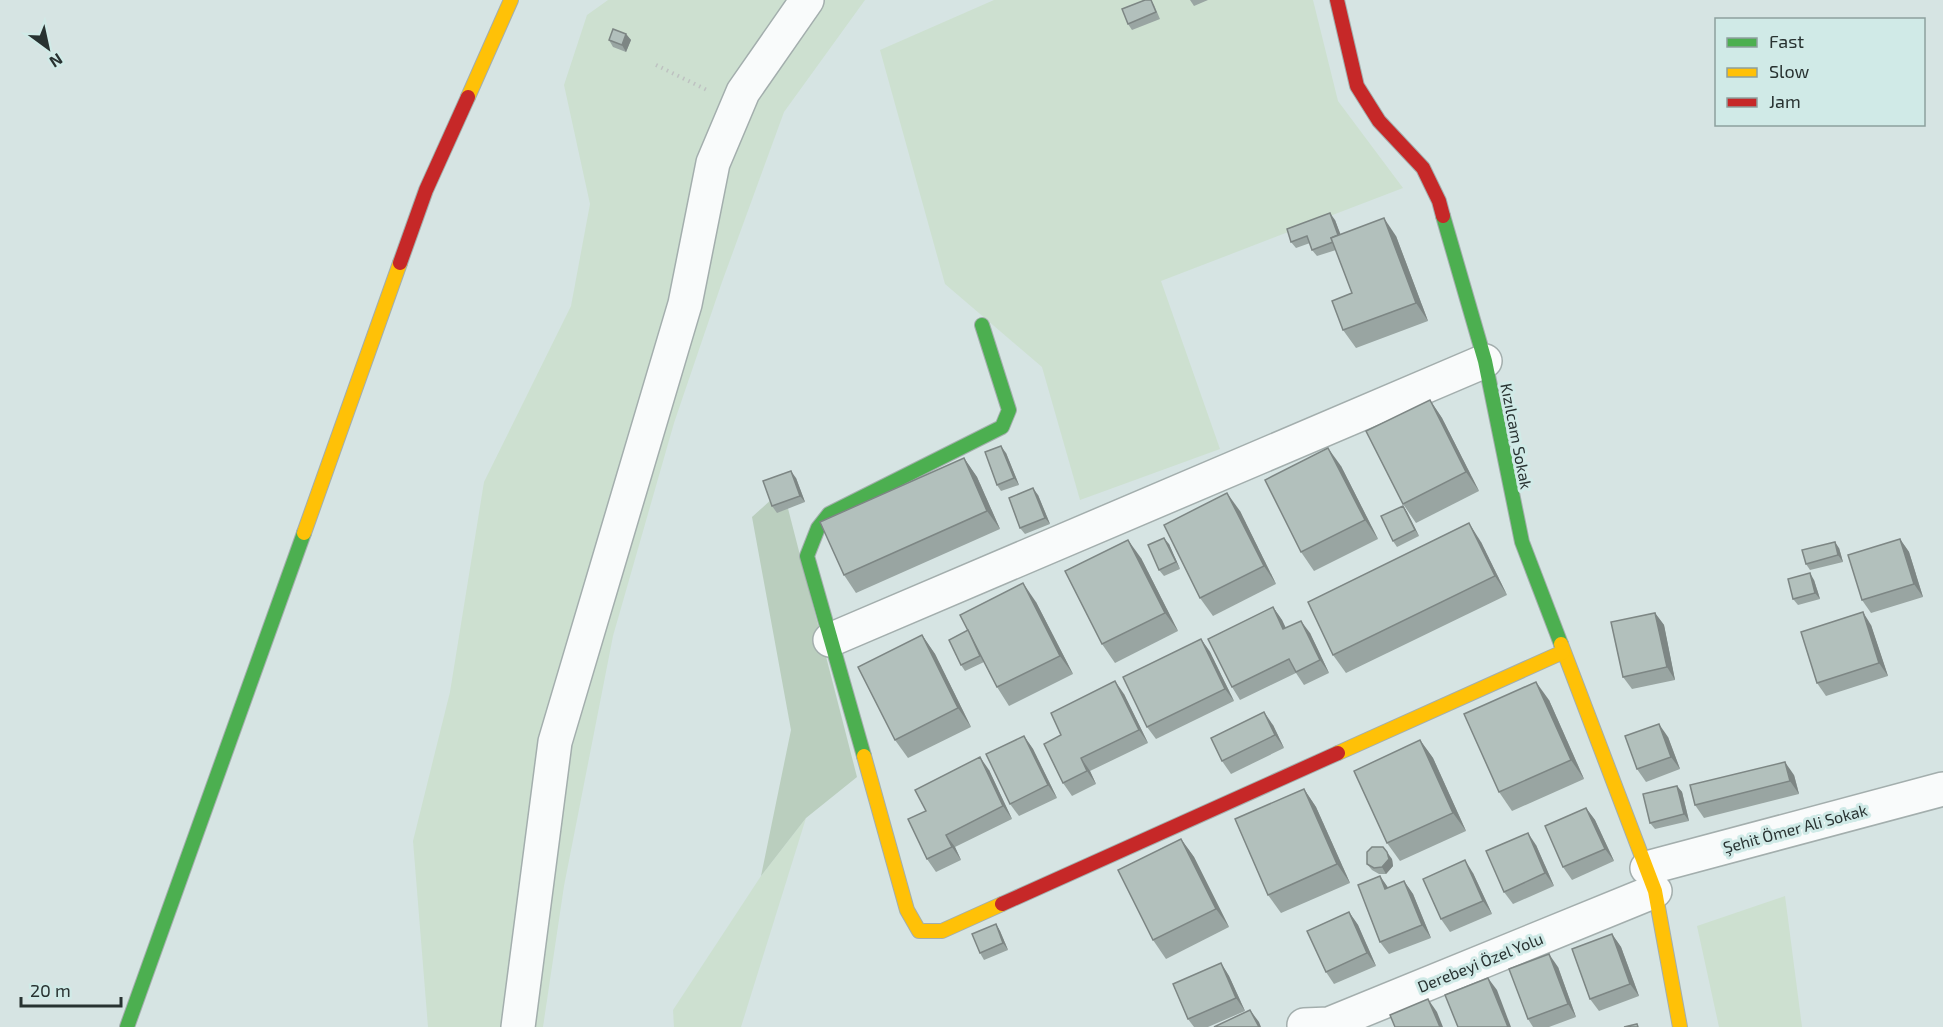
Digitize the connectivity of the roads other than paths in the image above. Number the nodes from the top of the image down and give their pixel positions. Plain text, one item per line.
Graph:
1 (511, 0) edge
2 (807, 0) edge
3 (1338, 0) edge
4 (982, 325) dead end
5 (1485, 361) junction
6 (830, 640) junction
7 (1563, 652) junction
8 (1943, 789) edge
9 (1651, 879) junction
10 (1304, 1025) dead end
11 (127, 1027) edge
12 (518, 1027) edge
13 (1680, 1027) edge

1 - 11 street
2 - 12 street
3 - 5 street, Kızılcam Sokak
4 - 6 street
5 - 6 street
5 - 7 street, Kızılcam Sokak
6 - 7 street
7 - 9 street, Kızılcam Sokak
8 - 9 street, Şehit Ömer Ali Sokak
9 - 10 street, Derebeyi Özel Yolu
9 - 13 street, Kızılcam Sokak

